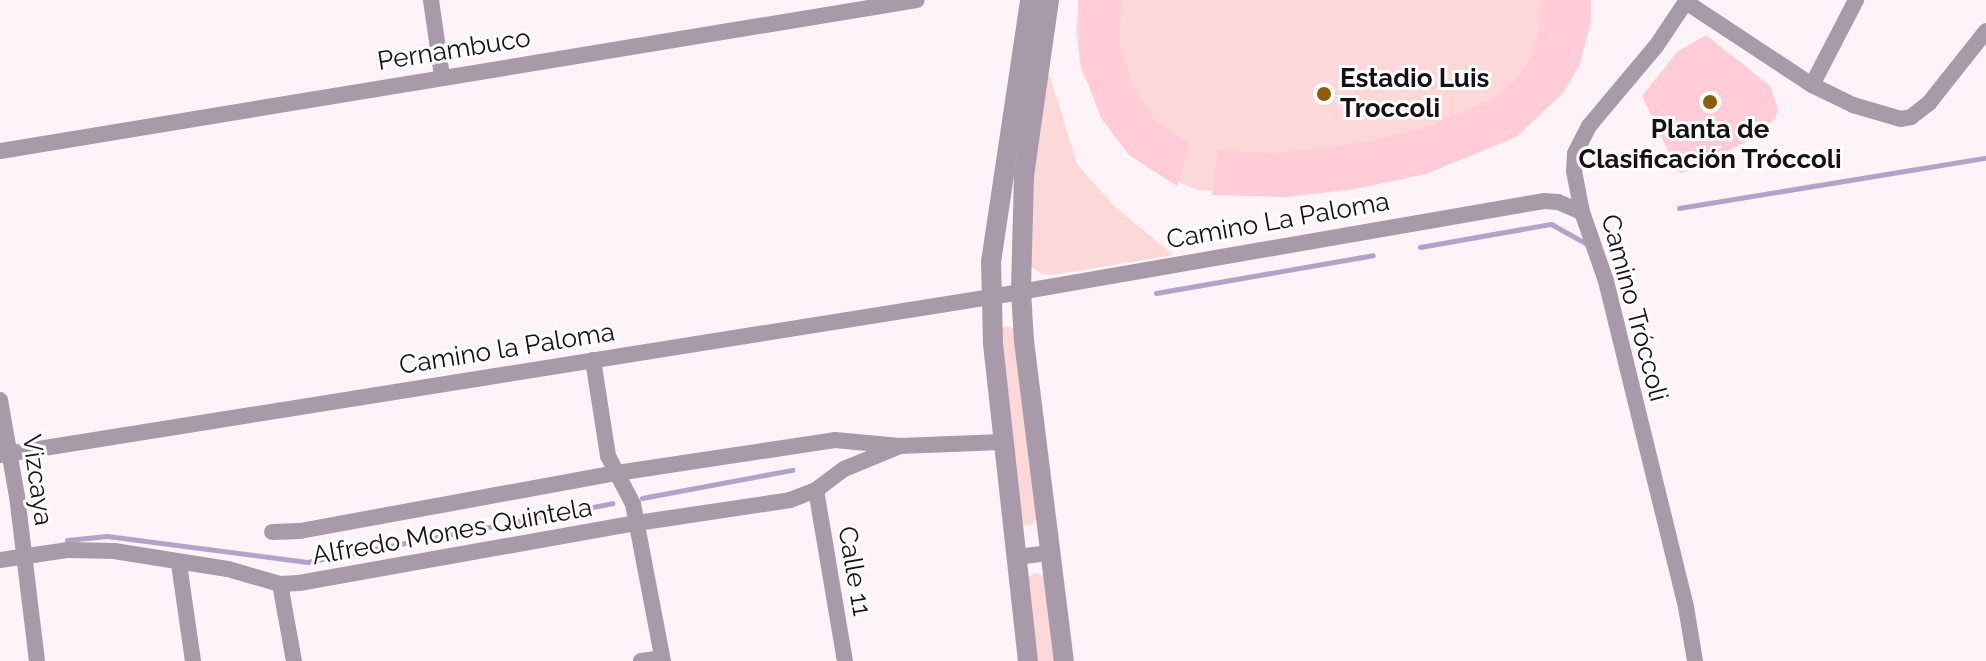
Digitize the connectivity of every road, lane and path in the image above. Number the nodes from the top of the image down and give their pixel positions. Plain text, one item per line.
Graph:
1 (431, 0) edge
2 (917, 0) edge
3 (1030, 0) edge
4 (1049, 0) edge
5 (1856, 0) edge
6 (1686, 1) edge
7 (1986, 31) edge
8 (442, 76) junction
9 (1812, 85) junction
10 (0, 151) edge
11 (1574, 171) junction
12 (1001, 187) junction
13 (1544, 201) junction
14 (1582, 212) junction
15 (1021, 291) junction
16 (991, 297) junction
17 (593, 360) junction
18 (0, 400) edge
19 (1002, 442) junction
20 (900, 446) junction
21 (5, 454) edge
22 (617, 473) junction
23 (816, 490) junction
24 (637, 523) junction
25 (272, 532) dead end
26 (1050, 553) junction
27 (22, 555) junction
28 (1016, 557) junction
29 (0, 560) edge
30 (179, 564) junction
31 (280, 584) junction
32 (663, 659) edge
33 (37, 661) edge
34 (193, 661) edge
35 (294, 661) edge
36 (641, 661) edge
37 (845, 661) edge
38 (1028, 661) edge
39 (1064, 661) edge
40 (1695, 661) edge

1 - 8 street
2 - 8 street, Pernambuco
3 - 12 street
4 - 15 street
5 - 9 street
6 - 9 street
6 - 11 street, Camino Tróccoli
7 - 9 street
8 - 10 street, Pernambuco
11 - 13 street
11 - 14 street, Camino Tróccoli
12 - 15 street
12 - 16 street
13 - 14 street, Camino La Paloma
13 - 15 street, Camino La Paloma
14 - 40 street, Camino Tróccoli
15 - 16 street, Camino la Paloma
15 - 26 street
16 - 17 street, Camino la Paloma
16 - 19 street
17 - 21 street, Camino la Paloma
17 - 22 street
18 - 21 street, Vizcaya
19 - 20 street, Alfredo Mones Quintela
19 - 28 street
20 - 22 street, Alfredo Mones Quintela
20 - 23 street, Alfredo Mones Quintela
21 - 27 street, Vizcaya
22 - 24 street
22 - 25 street, Alfredo Mones Quintela
23 - 24 street, Alfredo Mones Quintela
23 - 37 street, Calle 11
24 - 31 street, Alfredo Mones Quintela
24 - 32 street
26 - 28 street
26 - 39 street
27 - 29 street, Alfredo Mones Quintela
27 - 30 street, Alfredo Mones Quintela
27 - 33 street, Vizcaya
28 - 38 street
30 - 31 street, Alfredo Mones Quintela
30 - 34 street
31 - 35 street
32 - 36 street

